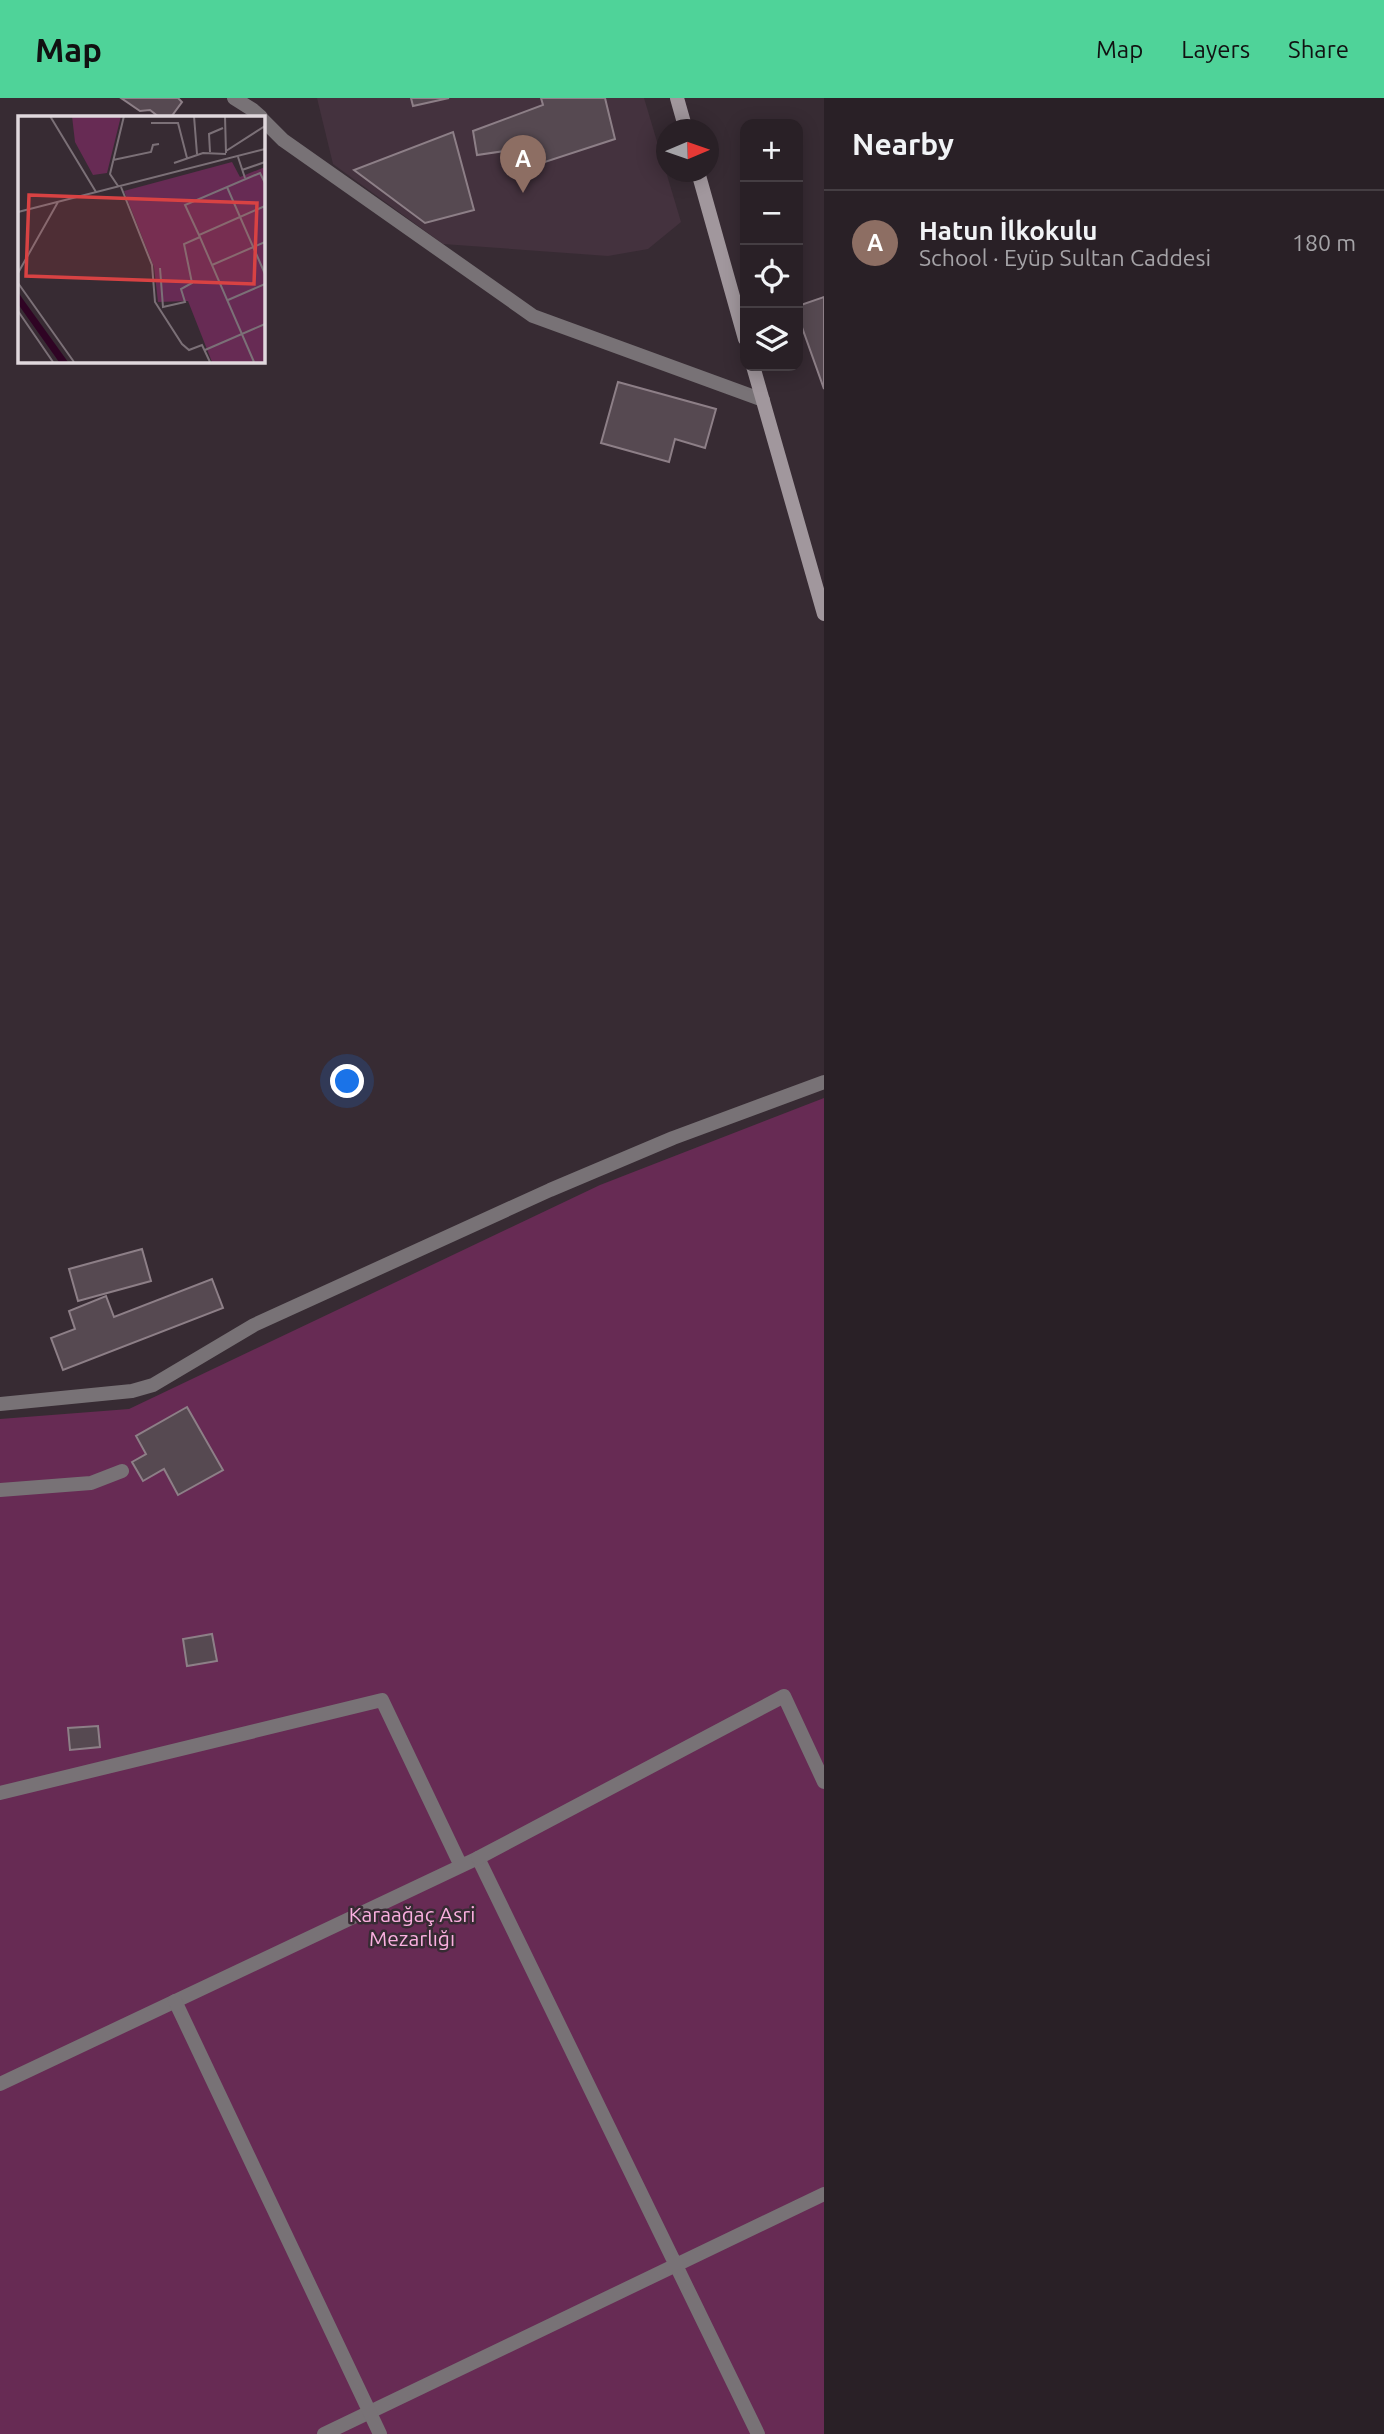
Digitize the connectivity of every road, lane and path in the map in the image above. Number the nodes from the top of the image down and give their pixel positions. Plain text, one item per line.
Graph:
1 (234, 98) edge
2 (677, 98) edge
3 (260, 116) edge
4 (683, 119) edge
5 (264, 120) edge
6 (701, 182) edge
7 (740, 321) edge
8 (754, 371) edge
9 (763, 400) junction
10 (824, 614) edge
11 (824, 1082) edge
12 (0, 1404) edge
13 (122, 1471) dead end
14 (0, 1490) edge
15 (824, 1783) edge
16 (0, 1793) edge
17 (478, 1858) junction
18 (461, 1866) junction
19 (175, 2001) junction
20 (0, 2084) edge
21 (824, 2194) edge
22 (676, 2265) junction
23 (370, 2412) junction
24 (324, 2434) edge
25 (380, 2434) edge
26 (758, 2434) edge

1 - 3 street
2 - 4 main road
5 - 9 street
6 - 7 main road
8 - 9 main road
9 - 10 main road
11 - 12 street
13 - 14 street
15 - 17 street
16 - 18 street
17 - 18 street
17 - 22 street
18 - 19 street
19 - 20 street
19 - 23 street
21 - 22 street
22 - 23 street
22 - 26 street
23 - 24 street
23 - 25 street

